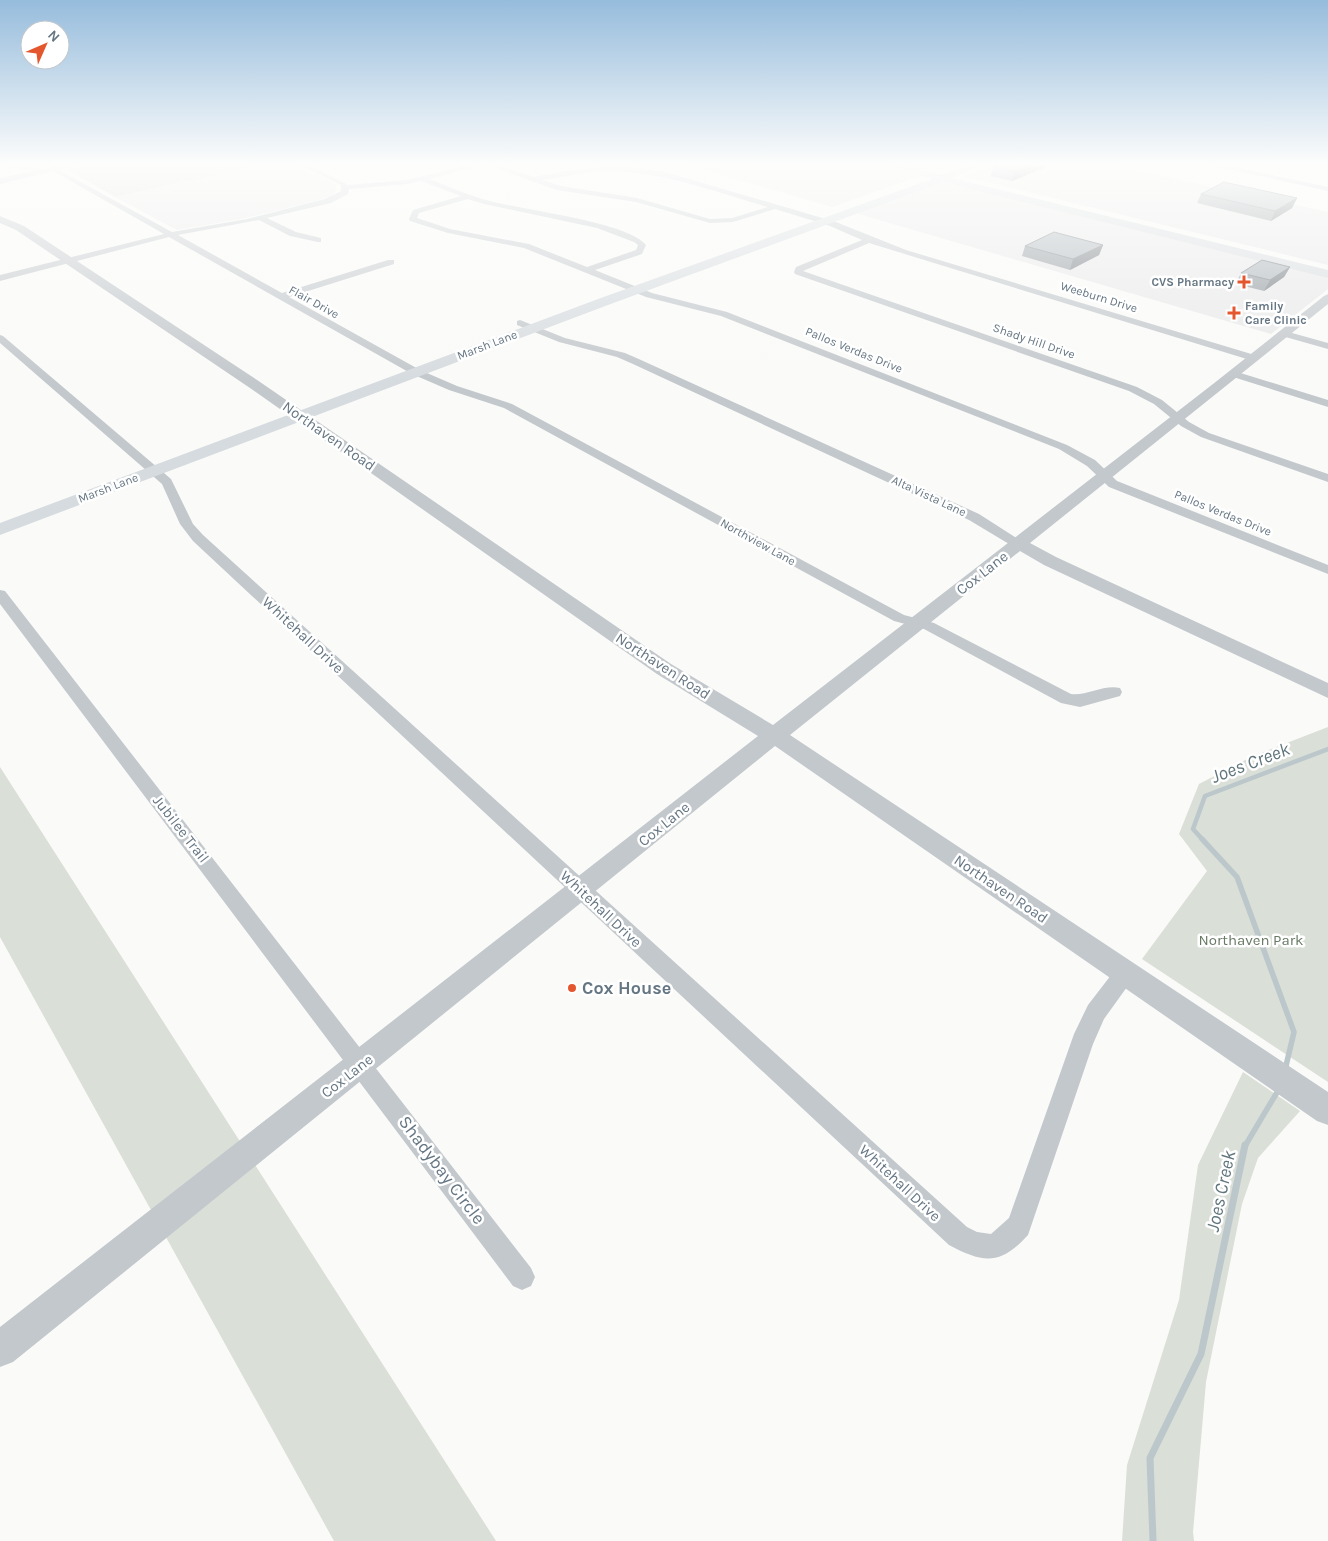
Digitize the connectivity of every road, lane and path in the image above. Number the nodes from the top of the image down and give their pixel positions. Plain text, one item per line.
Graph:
1 (35, 238) edge
2 (157, 238) edge
3 (179, 238) edge
4 (309, 238) edge
5 (484, 238) edge
6 (631, 238) edge
7 (769, 238) edge
8 (864, 238) edge
9 (1190, 238) edge
10 (318, 240) dead end
11 (869, 240) junction
12 (1211, 243) junction
13 (70, 260) junction
14 (391, 262) dead end
15 (1328, 269) edge
16 (588, 270) junction
17 (1328, 274) edge
18 (0, 278) edge
19 (631, 288) junction
20 (280, 298) junction
21 (1328, 298) edge
22 (526, 326) junction
23 (1285, 334) junction
24 (0, 338) edge
25 (1328, 346) edge
26 (1254, 358) junction
27 (410, 369) junction
28 (1234, 374) junction
29 (1328, 404) edge
30 (295, 412) junction
31 (1178, 418) junction
32 (149, 467) junction
33 (1105, 476) junction
34 (1328, 478) edge
35 (0, 516) edge
36 (0, 529) edge
37 (1019, 544) junction
38 (1328, 570) edge
39 (0, 594) edge
40 (918, 623) junction
41 (1328, 691) edge
42 (1114, 692) dead end
43 (774, 735) junction
44 (581, 890) junction
45 (1125, 973) junction
46 (361, 1064) junction
47 (1328, 1110) edge
48 (522, 1277) dead end
49 (0, 1349) edge

1 - 13 street, Northaven Road
2 - 13 street
3 - 20 street, Flair Drive
4 - 10 street
5 - 16 street, Pallos Verdas Drive
6 - 16 street
7 - 19 main road, Marsh Lane
8 - 11 street, Weeburn Drive
9 - 12 main road
11 - 26 street, Weeburn Drive
11 - 31 street, Shady Hill Drive
12 - 15 main road
12 - 17 main road
13 - 18 street
13 - 30 street, Northaven Road
14 - 20 street
16 - 19 street, Pallos Verdas Drive
19 - 22 main road, Marsh Lane
19 - 33 street, Pallos Verdas Drive
20 - 27 street, Flair Drive
21 - 23 street, Cox Lane
22 - 27 main road, Marsh Lane
22 - 37 street, Alta Vista Lane
23 - 25 street
23 - 26 street, Cox Lane
24 - 32 street, Whitehall Drive
26 - 28 street, Cox Lane
27 - 30 main road, Marsh Lane
27 - 40 street, Northview Lane
28 - 29 street
28 - 31 street, Cox Lane
30 - 32 main road, Marsh Lane
30 - 43 street, Northaven Road
31 - 33 street, Cox Lane
31 - 34 street, Shady Hill Drive
32 - 35 main road, Marsh Lane
32 - 36 main road, Marsh Lane
32 - 44 street, Whitehall Drive
33 - 37 street, Cox Lane
33 - 38 street, Pallos Verdas Drive
37 - 40 street, Cox Lane
37 - 41 street, Alta Vista Lane
39 - 46 street, Jubilee Trail
40 - 42 street, Northview Lane
40 - 43 street, Cox Lane
43 - 44 street, Cox Lane
43 - 45 street, Northaven Road
44 - 45 street, Whitehall Drive
44 - 46 street, Cox Lane
45 - 47 street, Northaven Road
46 - 48 street, Shadybay Circle
46 - 49 street, Cox Lane

